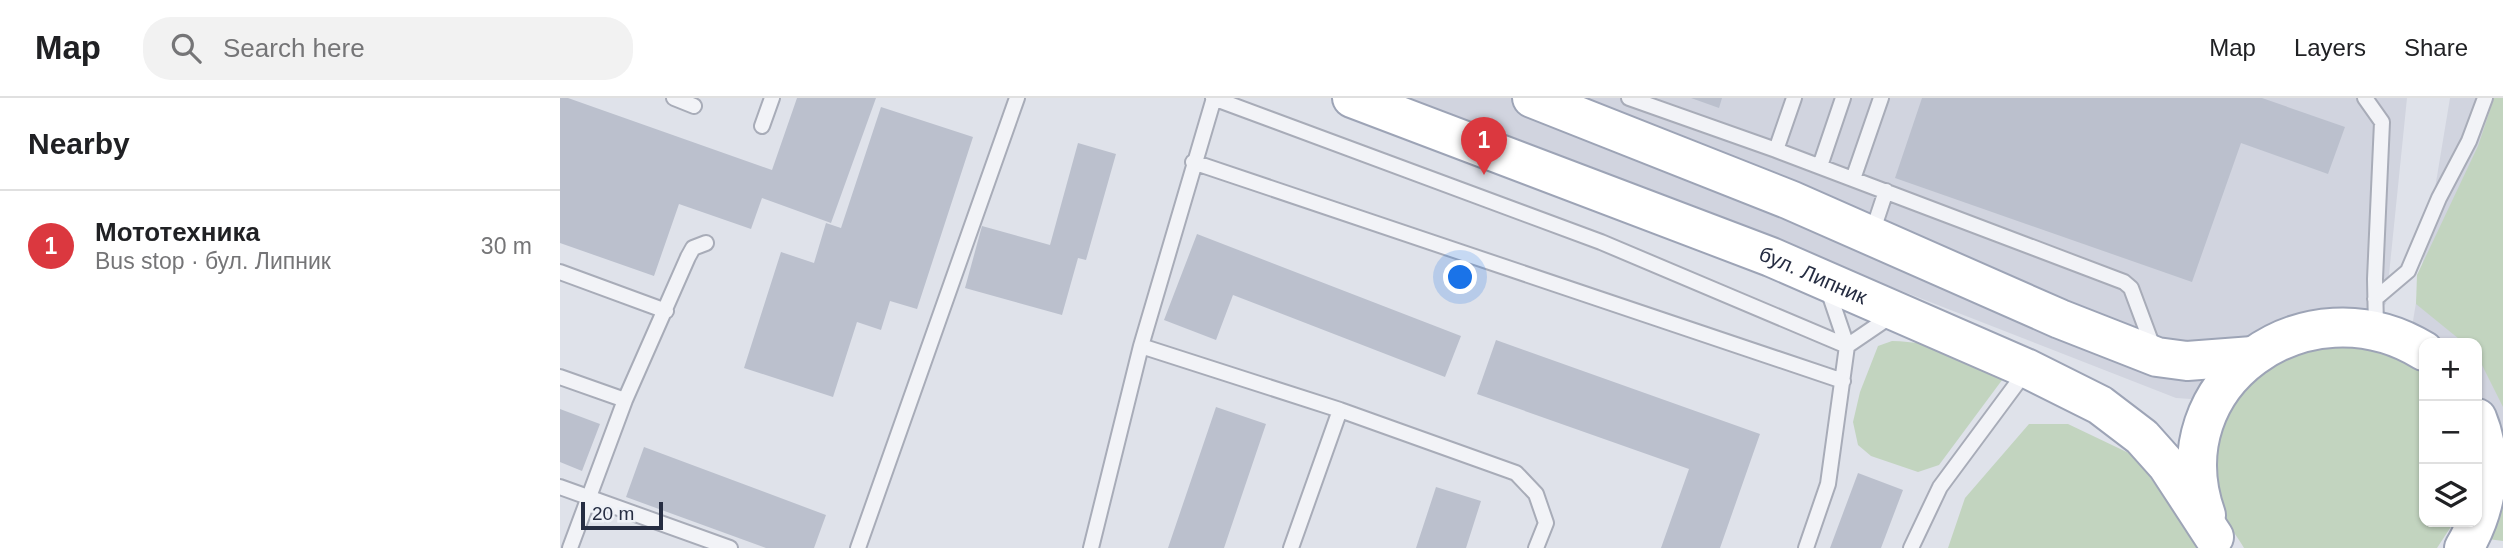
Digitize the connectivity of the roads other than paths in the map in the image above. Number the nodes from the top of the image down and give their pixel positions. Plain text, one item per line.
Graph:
1 (674, 98) edge
2 (772, 98) edge
3 (1017, 98) edge
4 (1214, 98) edge
5 (1352, 98) edge
6 (1532, 98) edge
7 (1629, 98) edge
8 (1794, 98) edge
9 (1843, 98) edge
10 (1881, 98) edge
11 (2365, 98) edge
12 (2485, 98) edge
13 (694, 106) dead end
14 (762, 126) dead end
15 (1776, 150) junction
16 (1193, 162) junction
17 (1820, 166) junction
18 (1853, 179) junction
19 (1886, 191) junction
20 (1872, 235) junction
21 (706, 243) dead end
22 (560, 272) edge
23 (1826, 282) junction
24 (667, 311) junction
25 (1896, 312) junction
26 (2376, 314) junction
27 (1141, 346) junction
28 (1847, 346) junction
29 (2419, 348) edge
30 (2157, 356) junction
31 (2253, 356) junction
32 (2028, 369) junction
33 (560, 377) edge
34 (1843, 381) junction
35 (625, 400) junction
36 (1340, 410) junction
37 (2487, 436) edge
38 (560, 487) edge
39 (589, 497) junction
40 (2218, 543) edge
41 (570, 548) edge
42 (730, 548) edge
43 (858, 548) edge
44 (1091, 548) edge
45 (1291, 548) edge
46 (1536, 548) edge
47 (1807, 548) edge
48 (1911, 548) edge
49 (2464, 548) edge

1 - 13 lane
2 - 14 lane
3 - 43 lane
4 - 16 lane
4 - 28 lane
5 - 23 main road, бул. Липник
6 - 20 main road
7 - 15 lane
8 - 15 lane
9 - 17 lane
10 - 18 lane
11 - 26 lane
12 - 26 lane
15 - 17 lane
16 - 27 lane
16 - 34 lane
17 - 18 lane
18 - 19 lane
19 - 20 lane
19 - 30 lane
20 - 30 main road
21 - 24 lane
22 - 24 lane
23 - 25 main road, бул. Липник
23 - 28 lane
24 - 35 lane
25 - 28 lane
25 - 32 main road, бул. Липник
26 - 29 main road
26 - 31 main road
27 - 36 lane
27 - 44 lane
28 - 34 lane
30 - 31 main road
31 - 40 main road
32 - 40 main road, бул. Липник
32 - 48 lane
33 - 35 lane
34 - 47 lane
35 - 39 lane
36 - 45 lane
36 - 46 lane
37 - 49 main road
38 - 39 lane
39 - 41 lane
39 - 42 lane

